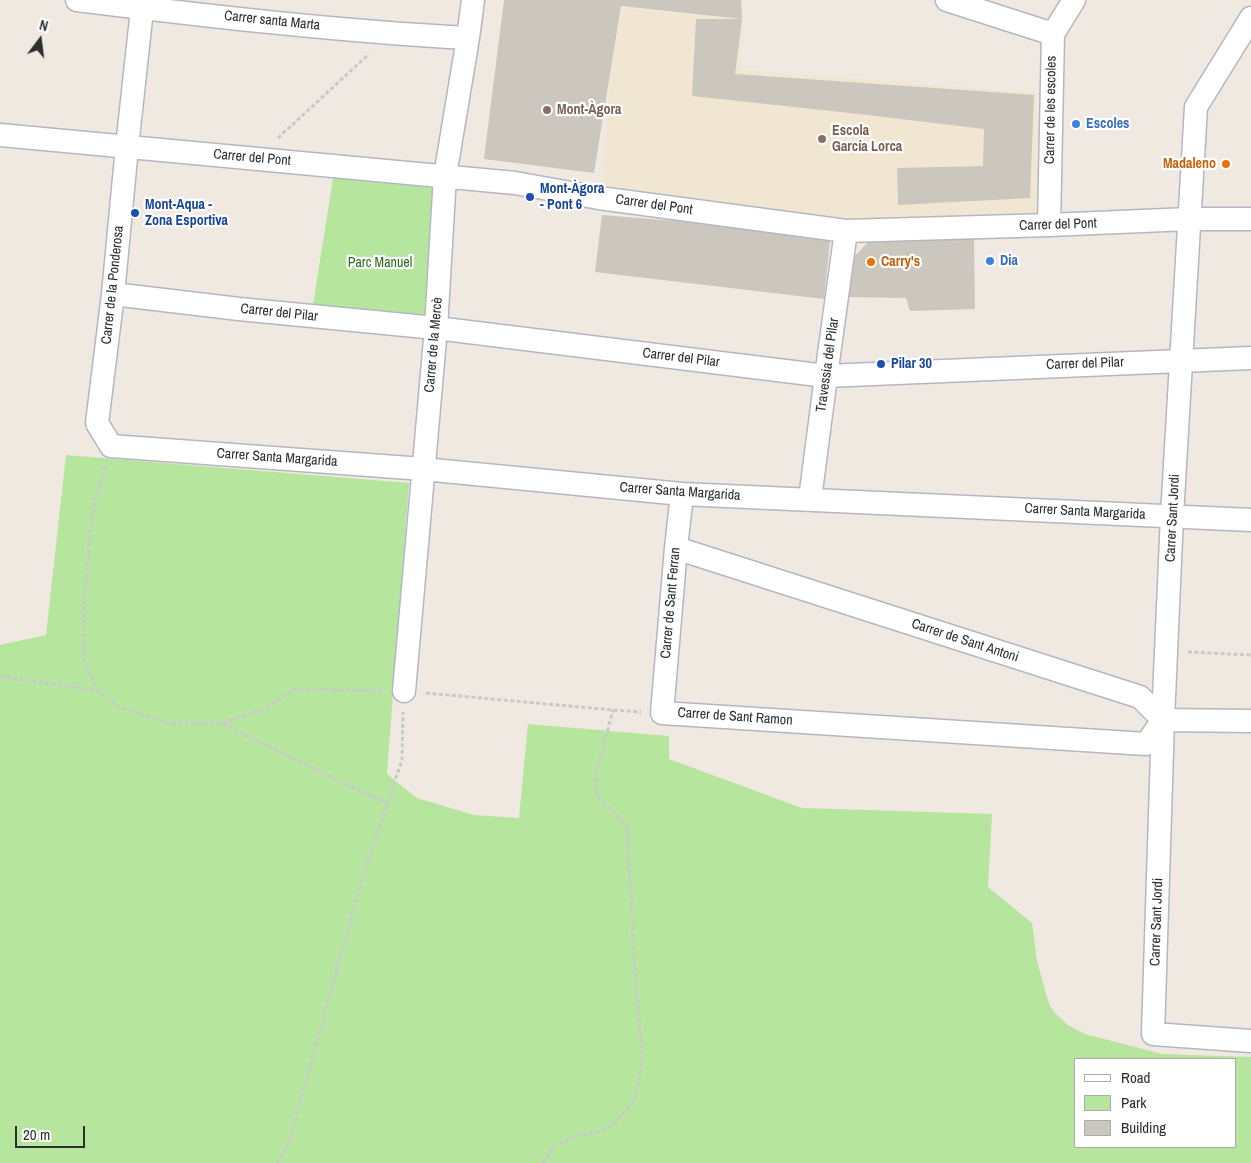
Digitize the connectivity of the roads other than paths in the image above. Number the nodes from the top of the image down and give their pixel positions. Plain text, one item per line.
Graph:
1 (77, 0) edge
2 (473, 0) edge
3 (947, 0) edge
4 (1074, 0) edge
5 (142, 4) edge
6 (1251, 18) edge
7 (1053, 34) junction
8 (468, 38) junction
9 (1243, 45) edge
10 (0, 135) edge
11 (127, 147) junction
12 (445, 176) junction
13 (1189, 219) junction
14 (1251, 219) edge
15 (1049, 225) junction
16 (846, 231) junction
17 (113, 294) junction
18 (436, 328) junction
19 (1251, 358) edge
20 (1182, 360) junction
21 (826, 376) junction
22 (111, 446) joint
23 (423, 469) junction
24 (682, 494) junction
25 (810, 499) junction
26 (1172, 516) junction
27 (1251, 520) edge
28 (676, 548) junction
29 (404, 691) road end
30 (662, 713) joint
31 (1163, 720) junction
32 (1251, 721) edge
33 (1251, 1041) edge

1 - 5 street, Carrer santa Marta
2 - 8 street, Carrer de la Mercè
3 - 7 street
4 - 7 street
5 - 8 street, Carrer santa Marta
5 - 11 street, Carrer de la Ponderosa
6 - 9 street, Carrer Sant Jordi
7 - 15 street, Carrer de les escoles
8 - 12 street, Carrer de la Mercè
9 - 13 street, Carrer Sant Jordi
10 - 11 street, Carrer del Pont
11 - 12 street, Carrer del Pont
11 - 17 street, Carrer de la Ponderosa
12 - 16 street, Carrer del Pont
12 - 18 street, Carrer de la Mercè
13 - 14 street, Carrer del Pont
13 - 15 street, Carrer del Pont
13 - 20 street, Carrer Sant Jordi
15 - 16 street, Carrer del Pont
16 - 21 street, Travessia del Pilar
17 - 18 street, Carrer del Pilar
17 - 22 street, Carrer de la Ponderosa
18 - 21 street, Carrer del Pilar
18 - 23 street, Carrer de la Mercè
19 - 20 street, Carrer del Pilar
20 - 21 street, Carrer del Pilar
20 - 26 street, Carrer Sant Jordi
21 - 25 street, Travessia del Pilar
22 - 23 street, Carrer Santa Margarida
23 - 24 street, Carrer Santa Margarida
23 - 29 street, Carrer de la Mercè
24 - 25 street, Carrer Santa Margarida
24 - 28 street, Carrer de Sant Ferran
25 - 26 street, Carrer Santa Margarida
26 - 27 street, Carrer Santa Margarida
26 - 31 street, Carrer Sant Jordi
28 - 30 street, Carrer de Sant Ferran
28 - 31 street, Carrer de Sant Antoni
30 - 31 street, Carrer de Sant Ramon
31 - 32 street
31 - 33 street, Carrer Sant Jordi

